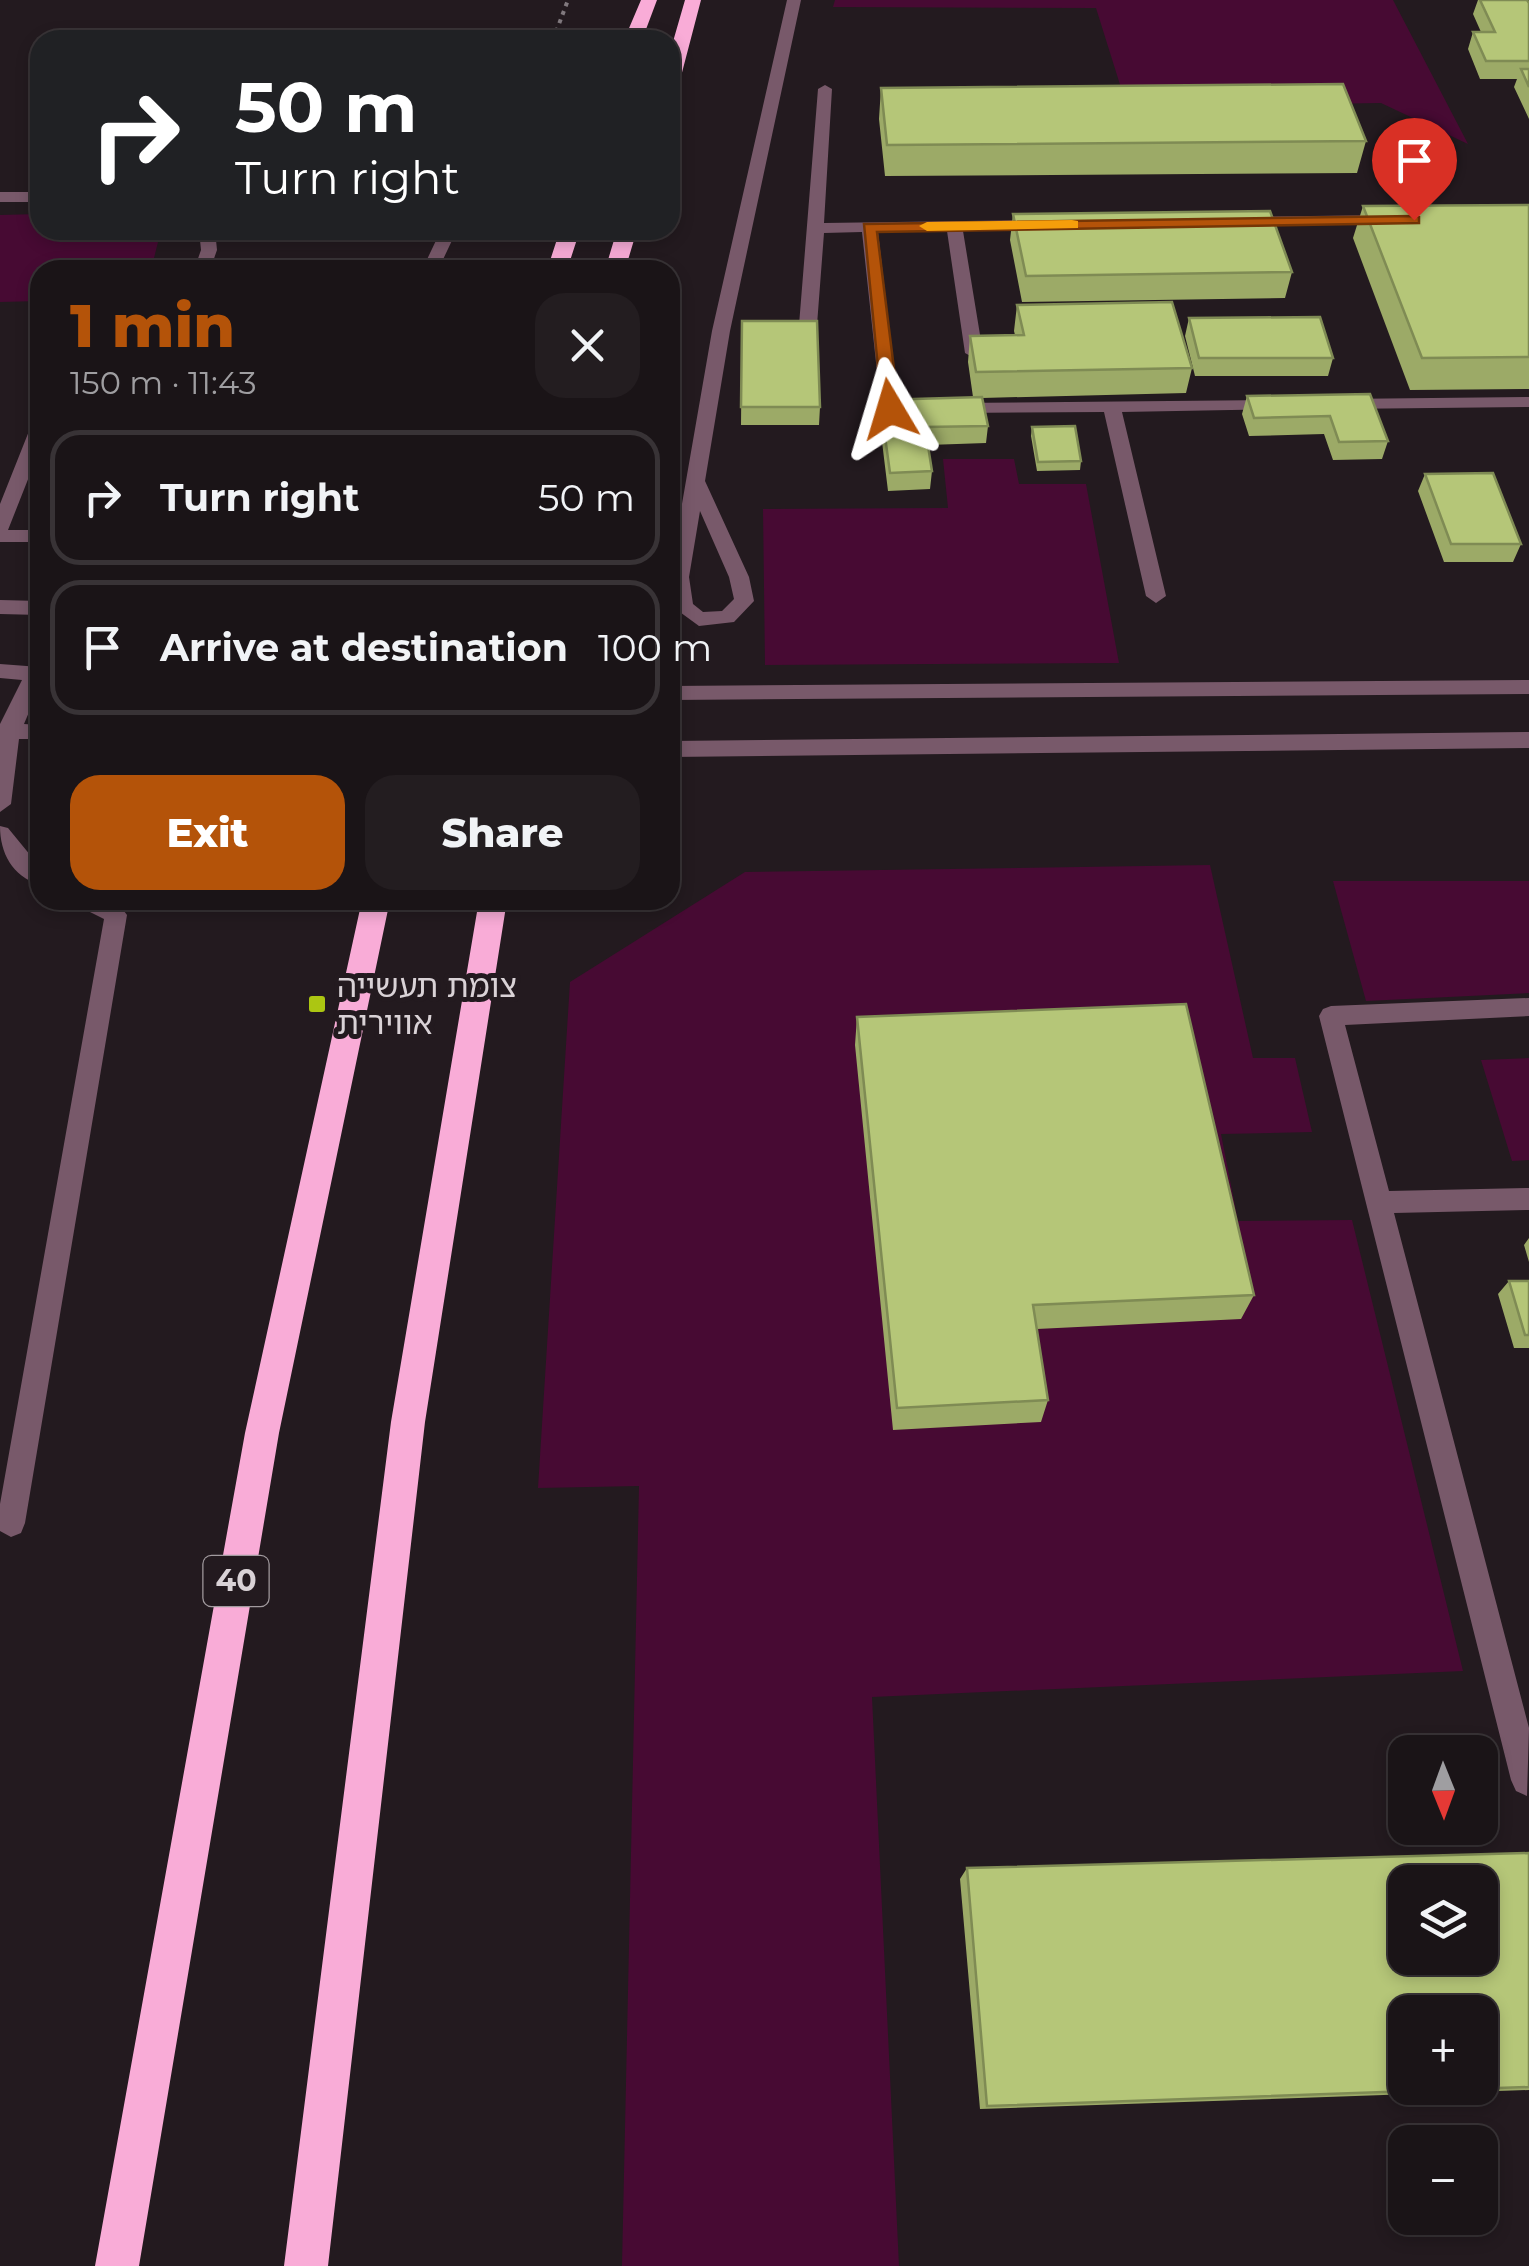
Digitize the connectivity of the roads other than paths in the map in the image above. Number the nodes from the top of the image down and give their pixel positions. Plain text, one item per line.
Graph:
1 (649, 0) edge
2 (693, 0) edge
3 (794, 0) edge
4 (637, 30) edge
5 (680, 47) edge
6 (825, 90) dead end
7 (0, 197) edge
8 (30, 197) edge
9 (1410, 220) edge
10 (1212, 223) edge
11 (1054, 225) edge
12 (954, 226) junction
13 (869, 227) junction
14 (816, 228) junction
15 (808, 326) edge
16 (974, 353) edge
17 (1529, 402) edge
18 (1112, 406) junction
19 (30, 452) edge
20 (696, 482) junction
21 (0, 528) edge
22 (0, 536) edge
23 (30, 536) edge
24 (680, 571) edge
25 (680, 584) edge
26 (1156, 596) dead end
27 (0, 606) edge
28 (30, 608) edge
29 (0, 672) edge
30 (30, 674) edge
31 (30, 686) edge
32 (1529, 687) edge
33 (680, 693) edge
34 (5, 731) edge
35 (30, 732) edge
36 (1529, 740) edge
37 (680, 748) edge
38 (0, 804) edge
39 (0, 834) edge
40 (30, 872) edge
41 (106, 910) edge
42 (374, 910) edge
43 (492, 910) edge
44 (1529, 1006) edge
45 (1529, 1198) edge
46 (1380, 1202) junction
47 (11, 1522) dead end
48 (1527, 1780) edge
49 (118, 2266) edge
50 (306, 2266) edge

1 - 4 highway
2 - 5 highway
3 - 20 street
6 - 14 street
7 - 8 street
9 - 10 street
11 - 12 street
12 - 13 street
12 - 16 street
13 - 14 street
13 - 18 street
14 - 15 street
17 - 18 street
18 - 26 street
19 - 21 street
20 - 24 street
20 - 25 street
22 - 23 street
27 - 28 street
29 - 30 street
31 - 34 street
32 - 33 street
34 - 35 street
34 - 38 street
36 - 37 street
39 - 40 street
41 - 47 street
42 - 49 highway, 40
43 - 50 highway
44 - 46 street
45 - 46 street
46 - 48 street

